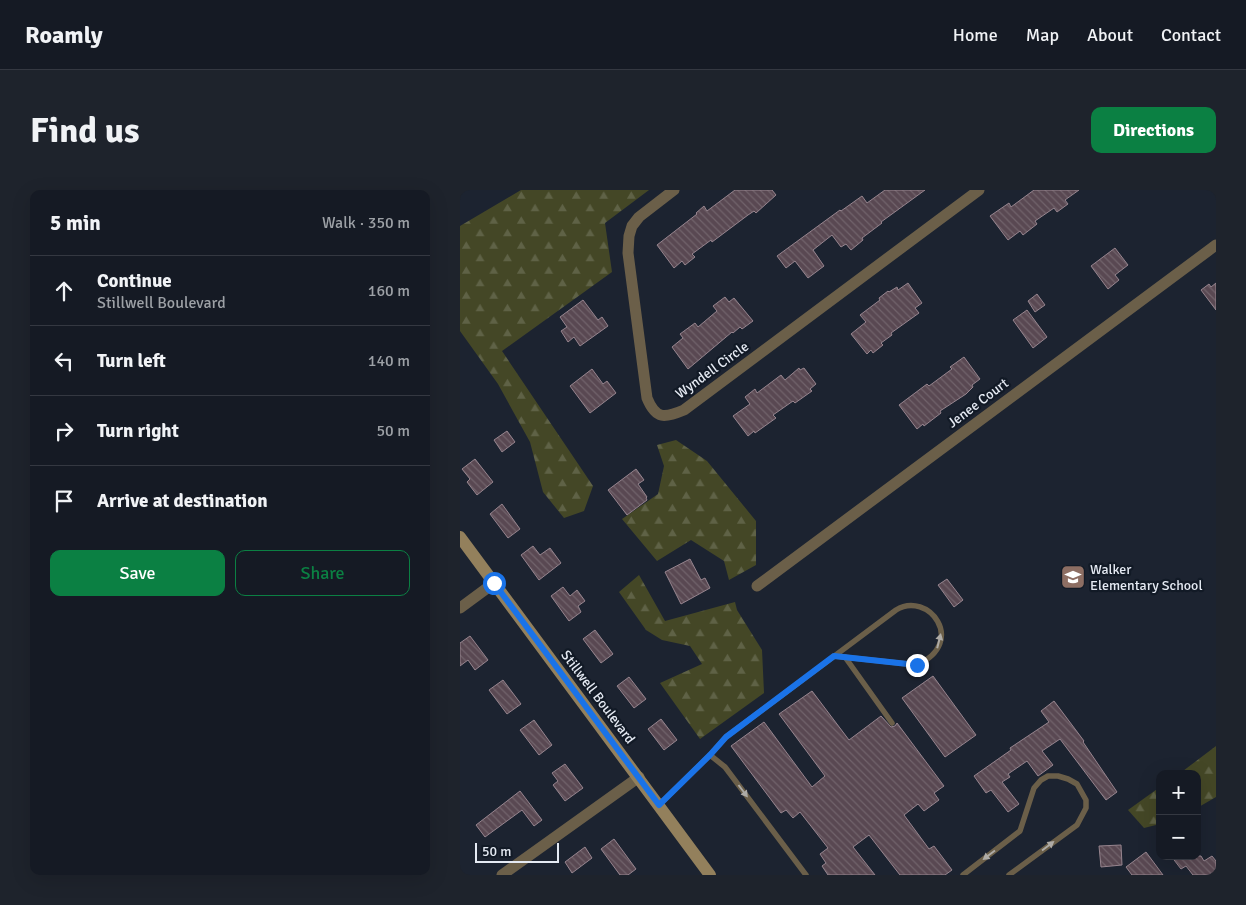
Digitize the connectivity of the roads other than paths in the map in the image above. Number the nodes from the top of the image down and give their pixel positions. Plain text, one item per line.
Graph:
1 (674, 190) edge
2 (979, 190) edge
3 (1216, 245) edge
4 (460, 537) edge
5 (494, 583) junction
6 (757, 586) dead end
7 (460, 608) edge
8 (834, 656) junction
9 (844, 657) junction
10 (892, 723) dead end
11 (710, 755) junction
12 (639, 777) junction
13 (659, 805) junction
14 (502, 875) edge
15 (710, 875) edge
16 (806, 875) edge
17 (963, 875) edge
18 (1009, 875) edge

1 - 2 street, Wyndell Circle
3 - 6 street, Jenee Court
4 - 5 street, Stillwell Boulevard
5 - 7 street
5 - 12 street, Stillwell Boulevard
8 - 9 lane
9 -> 8 lane
8 - 11 lane
9 - 10 lane
11 - 13 lane
11 -> 16 lane
12 - 13 street, Stillwell Boulevard
12 - 14 street
13 - 15 street, Stillwell Boulevard
18 -> 17 lane

